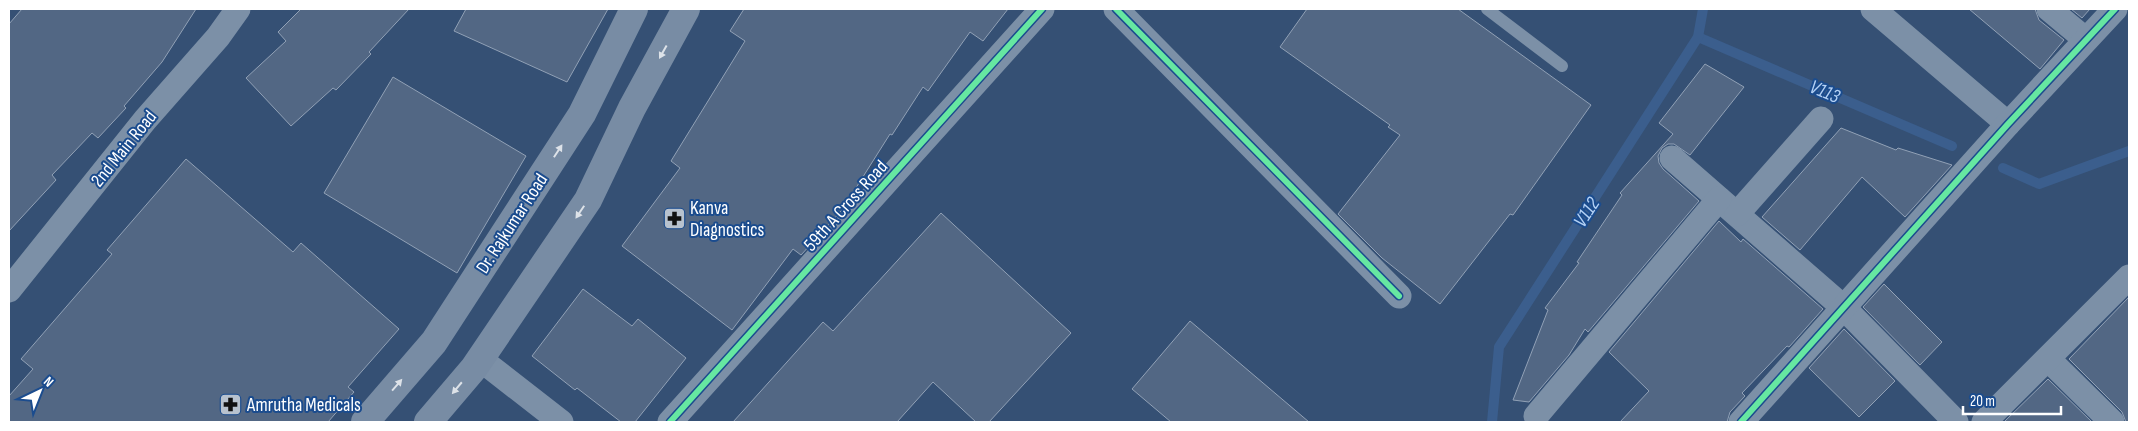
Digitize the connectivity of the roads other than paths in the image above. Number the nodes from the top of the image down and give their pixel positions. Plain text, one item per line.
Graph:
1 (238, 9) edge
2 (634, 9) edge
3 (686, 9) edge
4 (1042, 9) edge
5 (1116, 9) edge
6 (1488, 9) edge
7 (1873, 9) edge
8 (2049, 9) edge
9 (2114, 9) edge
10 (2085, 39) junction
11 (1562, 66) dead end
12 (1821, 119) dead end
13 (2008, 124) junction
14 (1672, 158) dead end
15 (1728, 207) junction
16 (2127, 283) edge
17 (9, 290) edge
18 (1399, 296) dead end
19 (1843, 308) junction
20 (480, 358) junction
21 (2048, 359) junction
22 (1536, 416) dead end
23 (365, 422) edge
24 (428, 422) edge
25 (561, 422) edge
26 (670, 422) edge
27 (1741, 422) edge
28 (1956, 422) edge
29 (1984, 422) edge
30 (2112, 422) edge

1 - 17 street, 2nd Main Road
23 -> 2 main road, Dr. Rajkumar Road
3 -> 20 main road
4 - 26 street, 59th A Cross Road
5 - 18 street
6 - 11 lane
7 - 13 street
8 - 10 street
9 - 10 street
10 - 13 street
12 - 15 street
13 - 19 street
14 - 15 street
15 - 19 street
15 - 22 street
16 - 21 street
19 - 27 street
19 - 28 street
20 -> 24 main road
20 - 25 street
21 - 29 street
21 - 30 street

